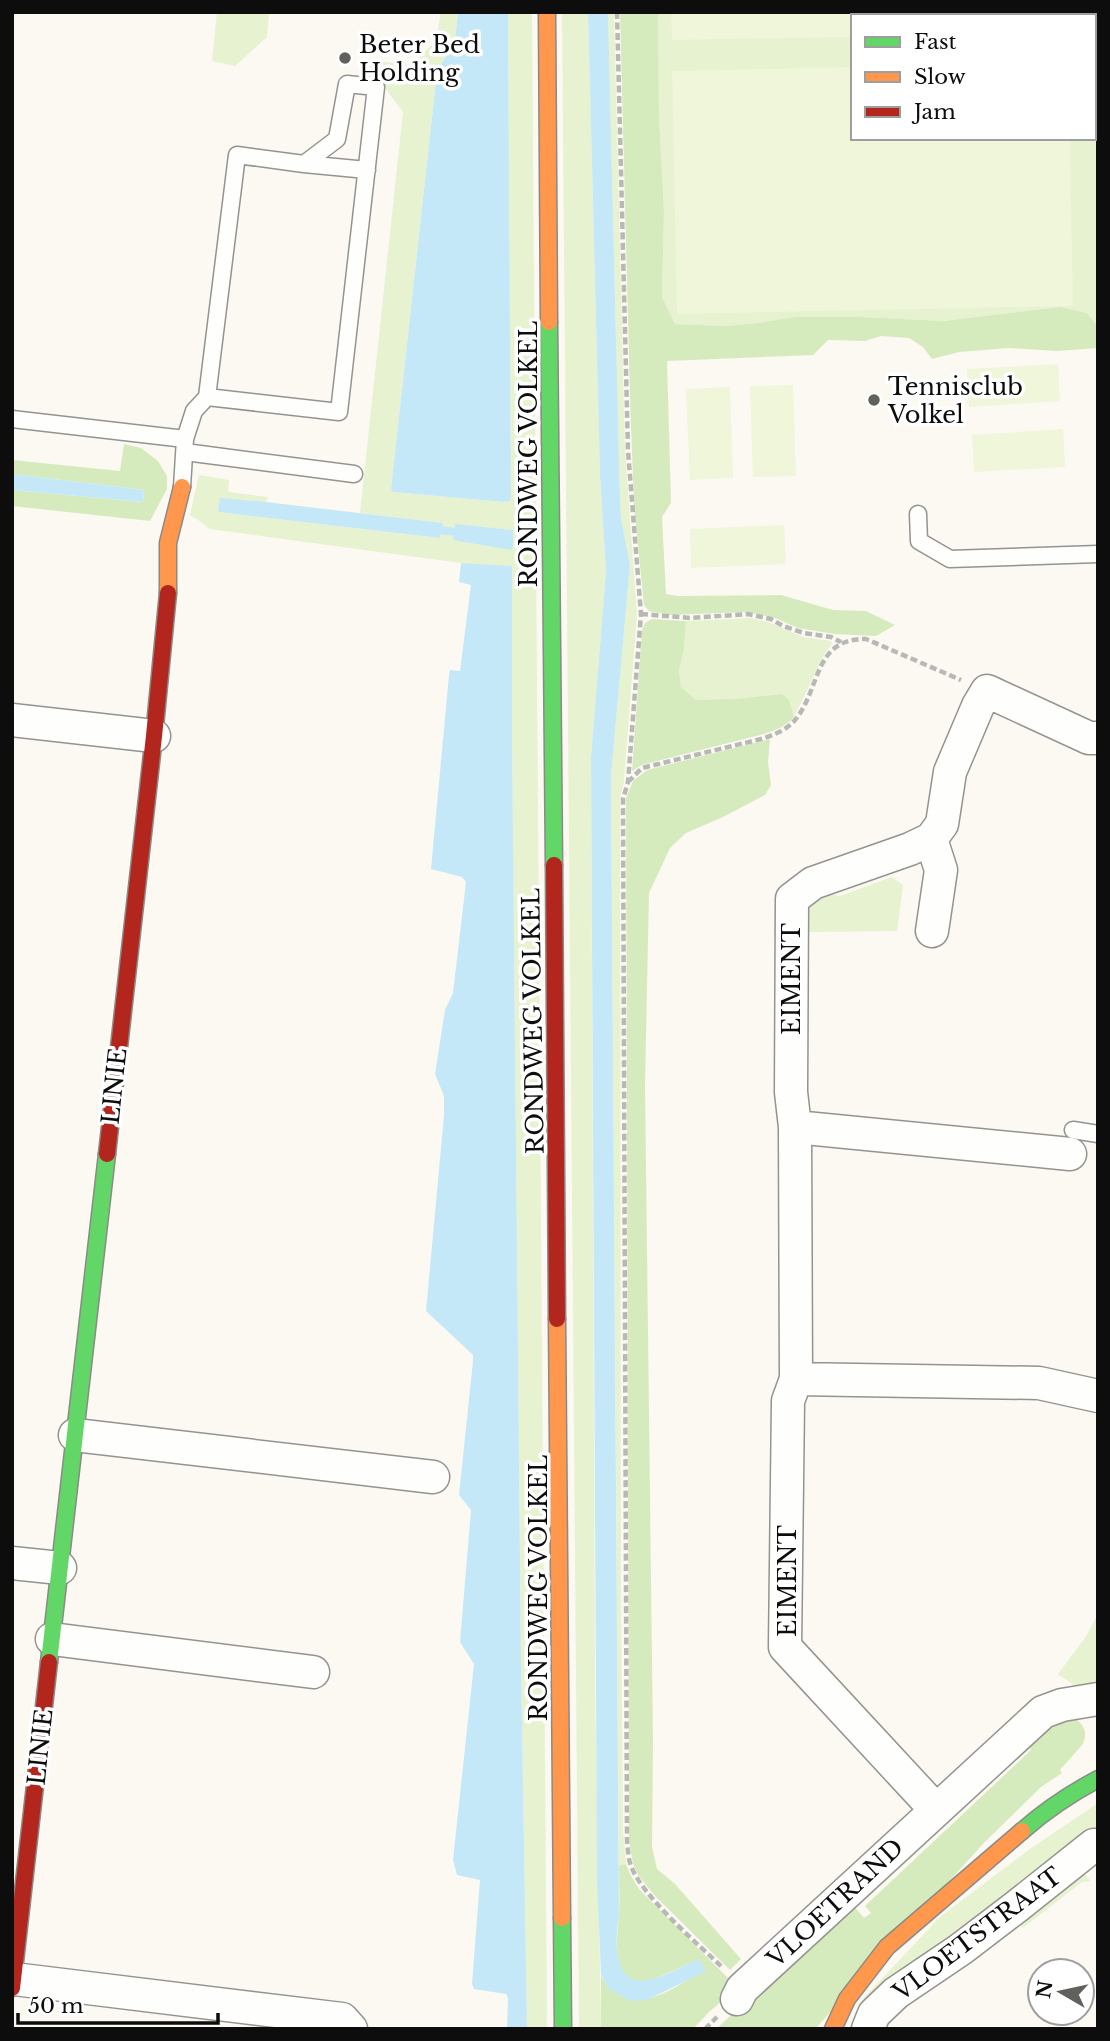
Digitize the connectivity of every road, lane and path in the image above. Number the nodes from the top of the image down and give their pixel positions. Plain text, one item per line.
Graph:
1 (547, 12) edge
2 (617, 12) edge
3 (304, 164) junction
4 (367, 170) junction
5 (207, 397) junction
6 (12, 419) edge
7 (185, 446) junction
8 (354, 474) dead end
9 (182, 487) joint
10 (918, 514) dead end
11 (1098, 554) edge
12 (641, 614) junction
13 (842, 642) junction
14 (988, 691) junction
15 (12, 720) edge
16 (154, 736) junction
17 (1098, 738) edge
18 (628, 782) junction
19 (931, 839) junction
20 (932, 931) dead end
21 (795, 1127) junction
22 (1098, 1134) edge
23 (1072, 1142) joint
24 (796, 1379) junction
25 (1098, 1396) edge
26 (75, 1435) junction
27 (433, 1477) dead end
28 (12, 1563) edge
29 (60, 1568) junction
30 (52, 1639) junction
31 (313, 1672) dead end
32 (1098, 1699) edge
33 (1098, 1779) edge
34 (936, 1810) junction
35 (1094, 1844) dead end
36 (13, 1984) edge
37 (739, 1994) joint
38 (351, 2029) edge
39 (563, 2029) edge
40 (833, 2029) edge
41 (868, 2029) edge

1 - 39 main road, RONDWEG VOLKEL
2 - 12 path
3 - 4 lane
3 - 4 lane
3 - 5 lane
4 - 5 lane
5 - 7 lane
6 - 7 lane
7 - 8 lane
7 - 9 lane
9 - 16 main road, LINIE
10 - 11 lane
12 - 13 path
12 - 18 path
13 - 14 path
13 - 18 path
14 - 17 street
14 - 19 street
15 - 16 street
16 - 26 main road, LINIE
18 - 37 path
19 - 20 street
19 - 21 street, EIMENT
21 - 23 street
21 - 24 street, EIMENT
22 - 23 lane
24 - 25 street
24 - 34 street, EIMENT
26 - 27 street
26 - 29 main road, LINIE
28 - 29 street
29 - 30 main road, LINIE
30 - 31 street
30 - 36 main road, LINIE
32 - 34 street, VLOETRAND
33 - 40 main road
34 - 37 street, VLOETRAND
35 - 41 street, VLOETSTRAAT
36 - 38 street

